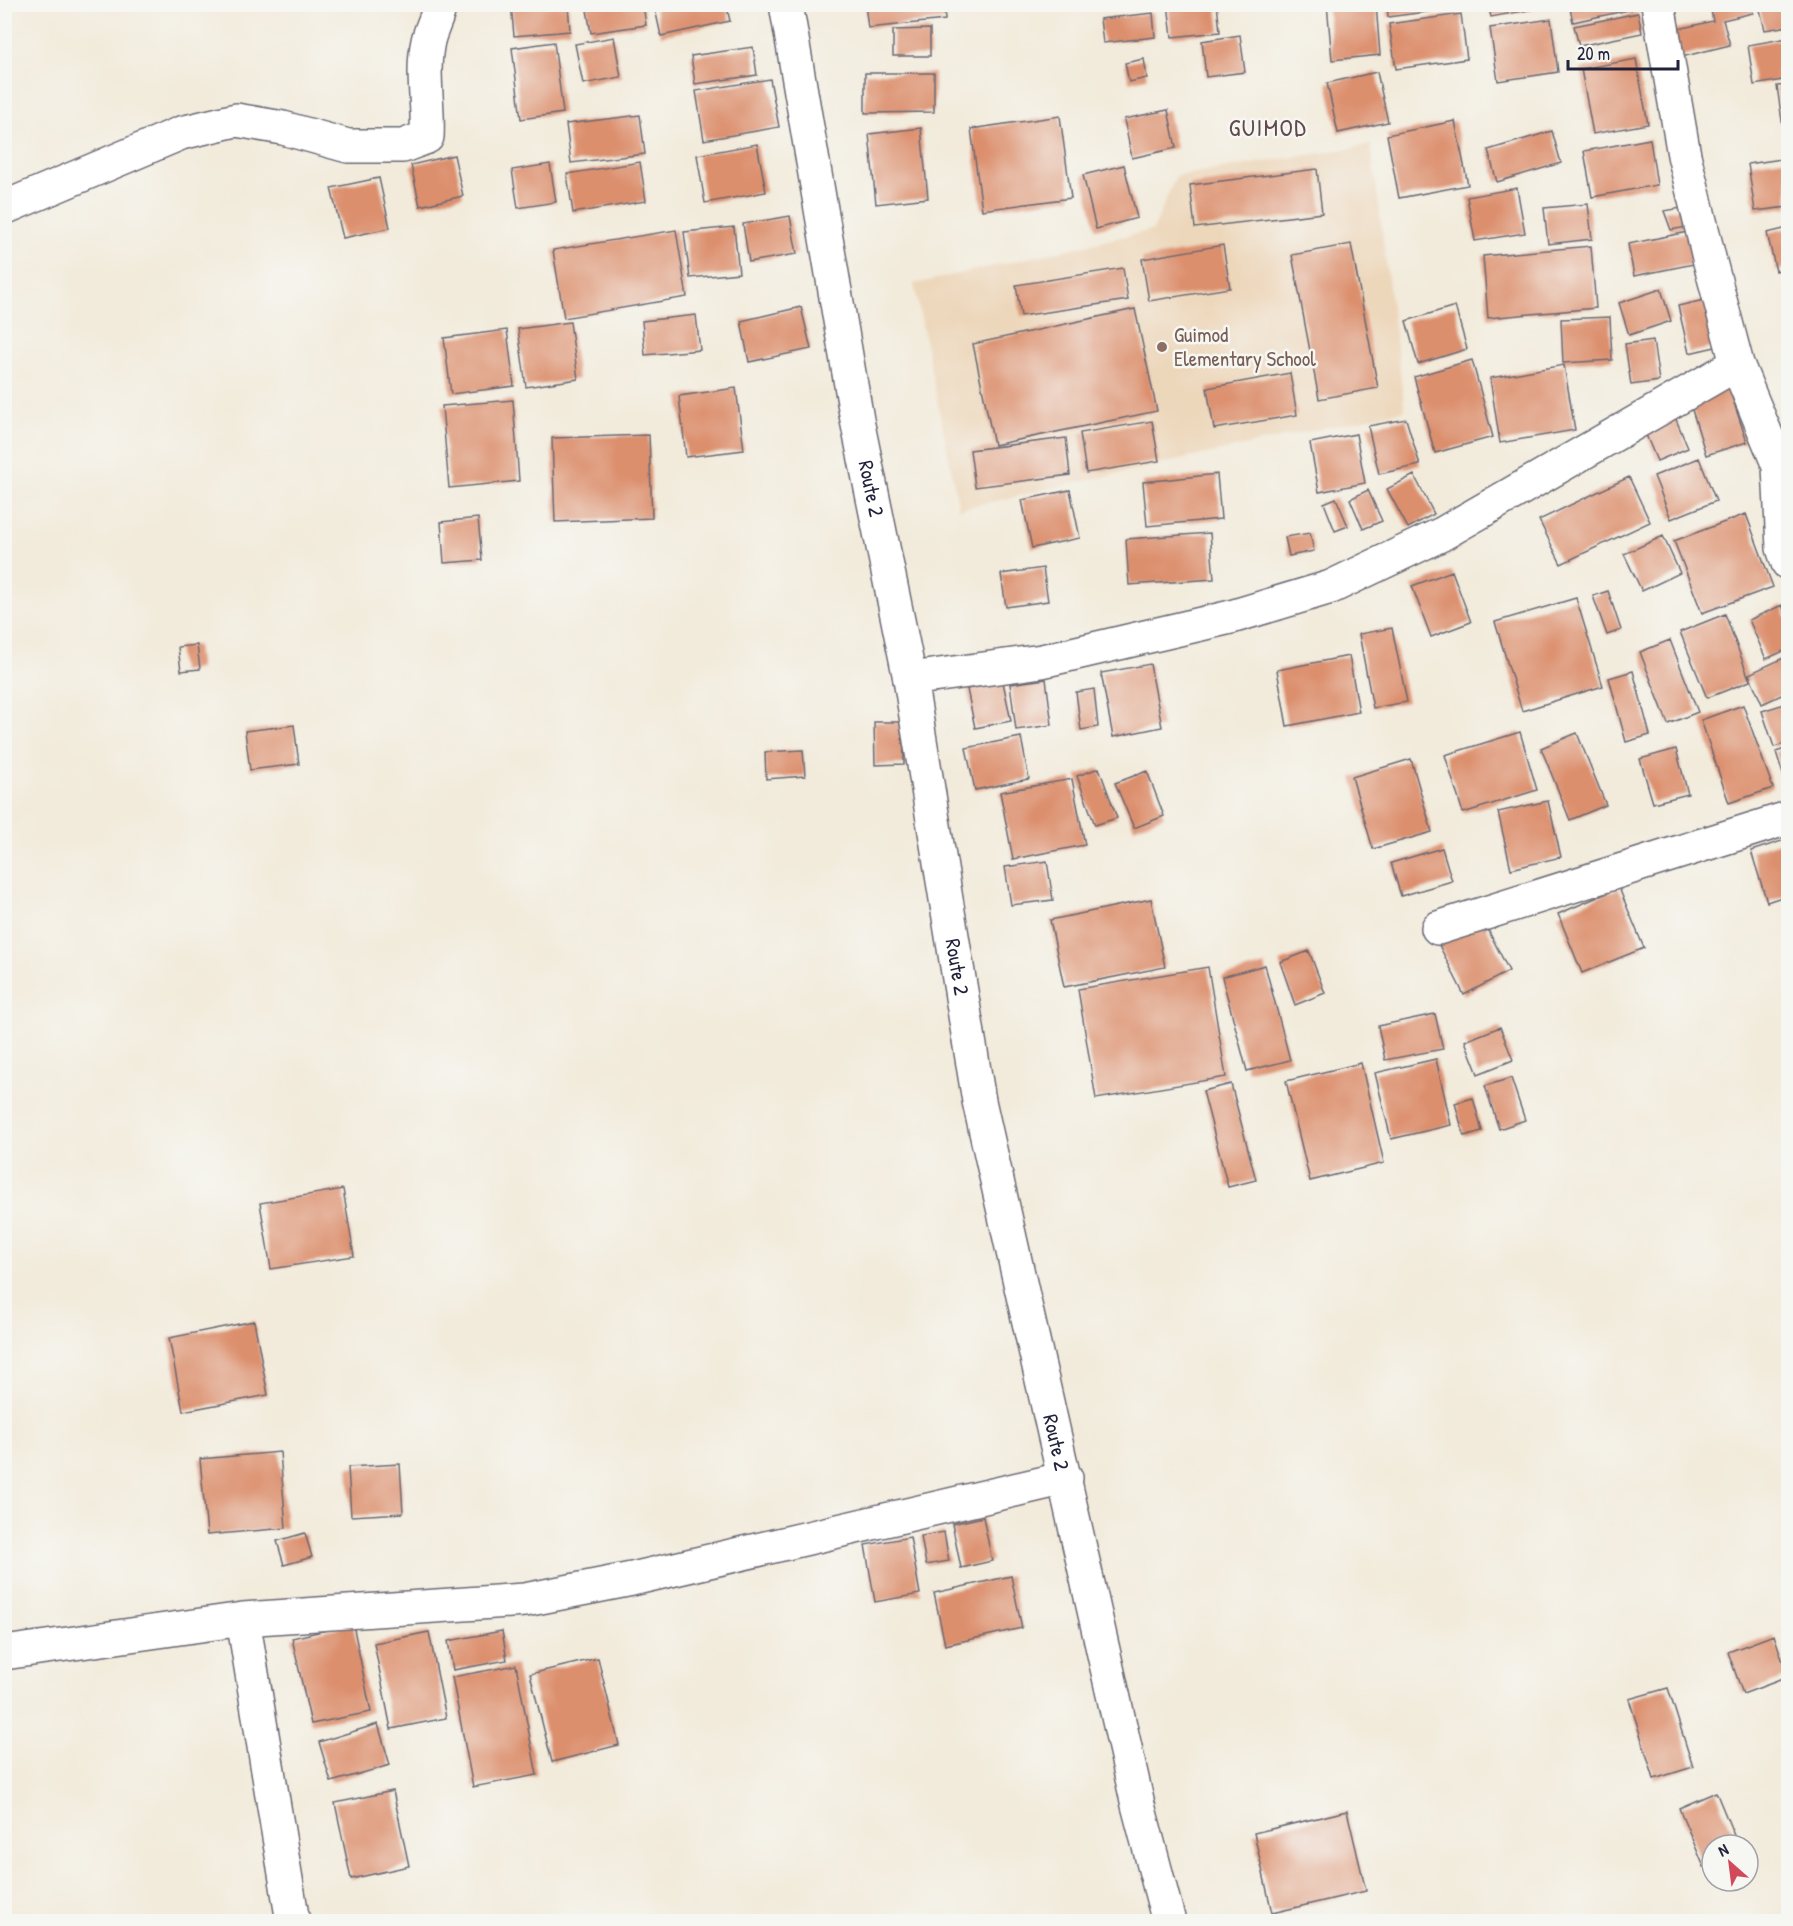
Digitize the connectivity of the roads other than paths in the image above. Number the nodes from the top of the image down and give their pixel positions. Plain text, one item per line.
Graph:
1 (440, 4) edge
2 (786, 4) edge
3 (1658, 4) edge
4 (4, 208) edge
5 (1737, 364) junction
6 (1788, 563) edge
7 (910, 679) junction
8 (1788, 818) edge
9 (1438, 928) dead end
10 (1065, 1478) junction
11 (243, 1618) junction
12 (4, 1653) edge
13 (293, 1922) edge
14 (1169, 1922) edge

1 - 4 main road
2 - 7 main road, Route 2
3 - 5 main road
5 - 6 main road
5 - 7 main road
7 - 10 main road, Route 2
8 - 9 main road
10 - 11 main road
10 - 14 main road, Route 2
11 - 12 main road
11 - 13 main road

